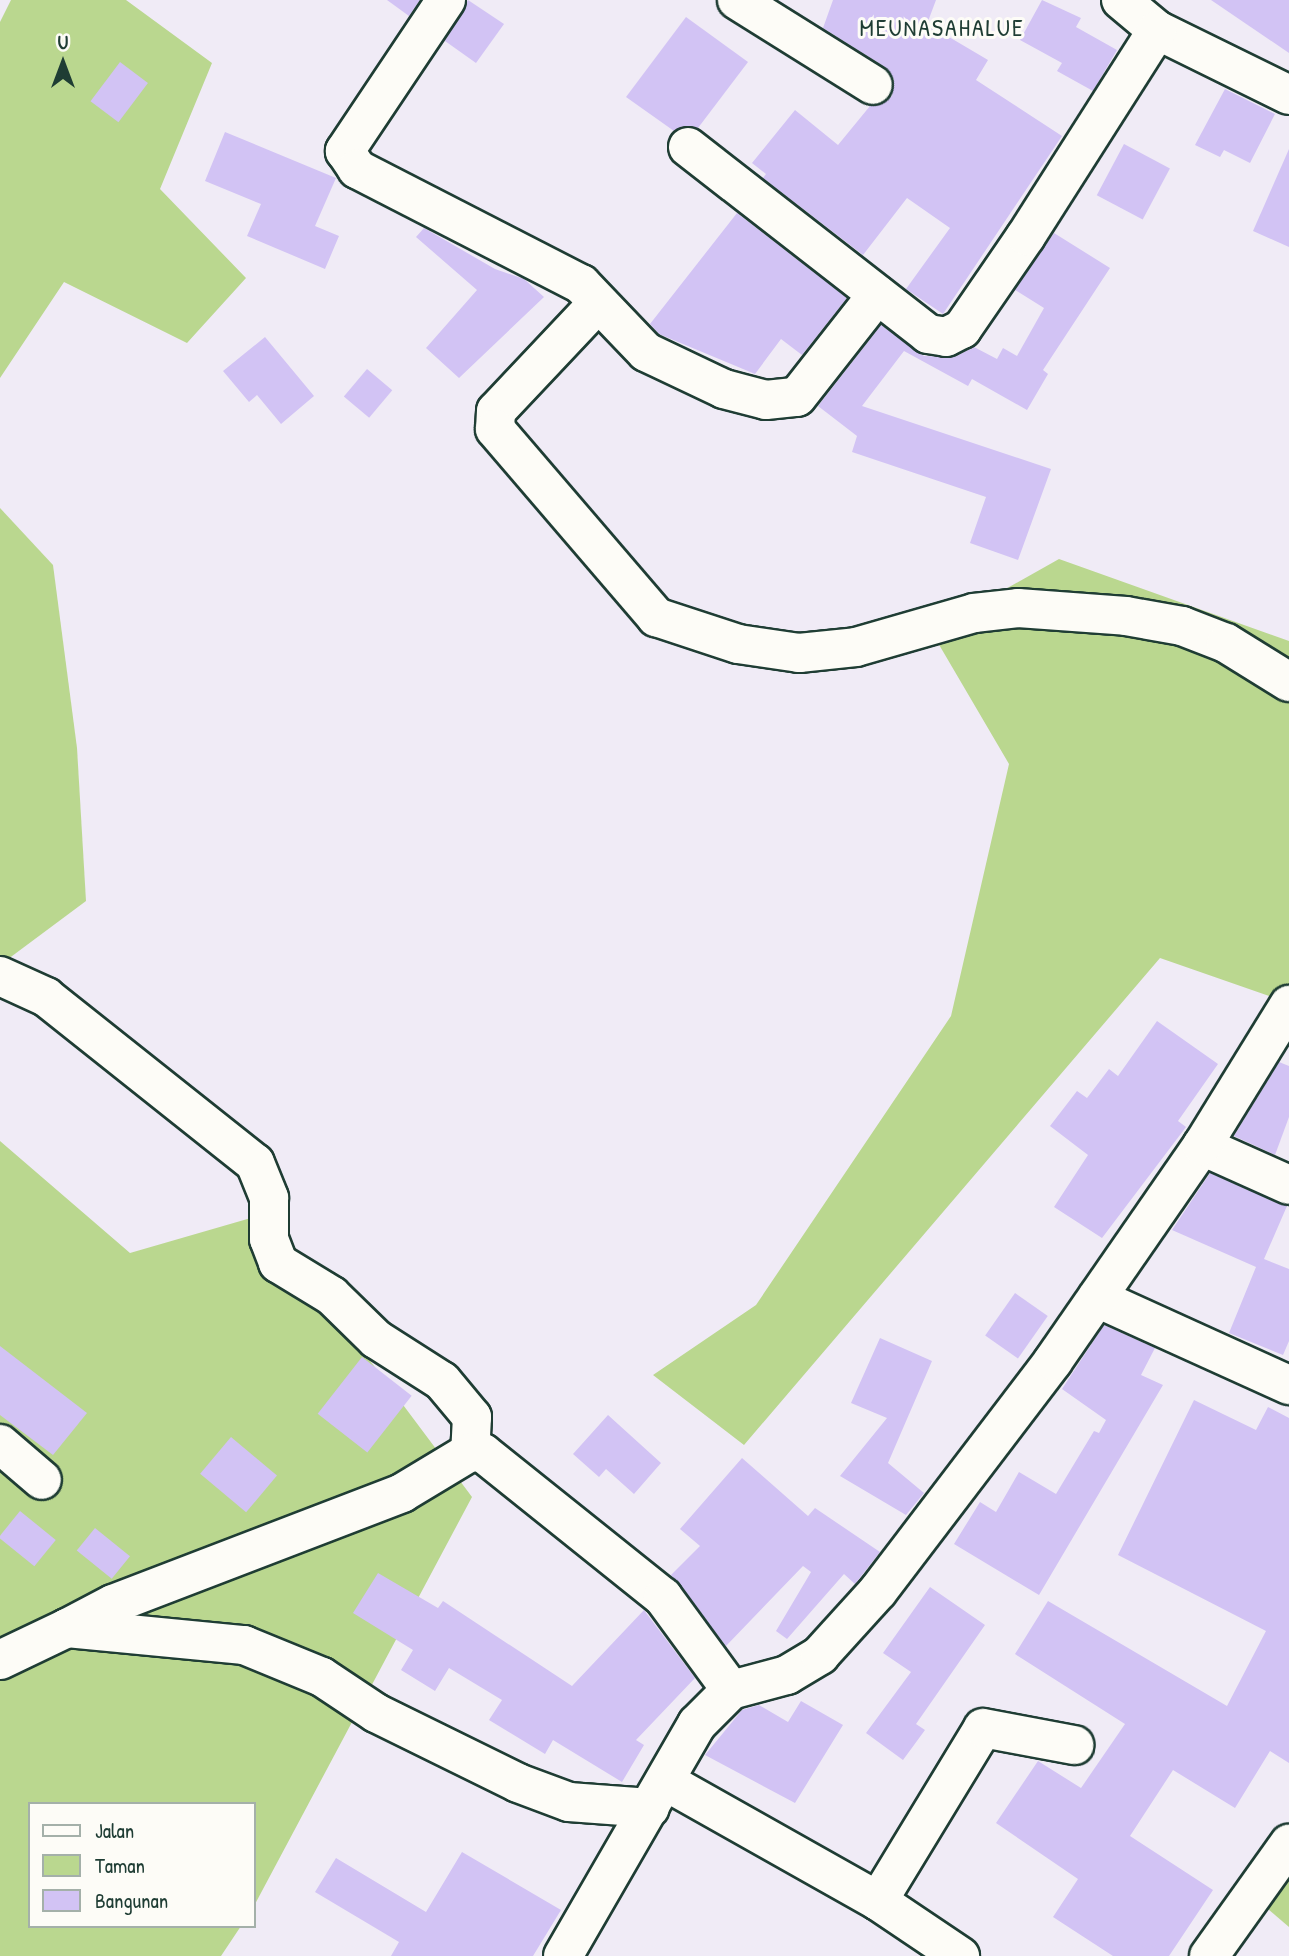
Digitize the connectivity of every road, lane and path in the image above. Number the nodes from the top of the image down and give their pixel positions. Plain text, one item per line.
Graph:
1 (446, 0) edge
2 (737, 0) edge
3 (1135, 9) edge
4 (873, 85) dead end
5 (1289, 94) edge
6 (688, 147) dead end
7 (877, 295) junction
8 (597, 304) junction
9 (1289, 682) edge
10 (0, 976) edge
11 (1289, 1005) edge
12 (1202, 1146) junction
13 (1289, 1185) edge
14 (1097, 1298) junction
15 (1289, 1385) edge
16 (0, 1444) edge
17 (470, 1452) junction
18 (42, 1480) dead end
19 (67, 1628) junction
20 (0, 1660) edge
21 (731, 1690) junction
22 (1074, 1745) dead end
23 (657, 1794) junction
24 (1289, 1844) edge
25 (878, 1901) junction
26 (564, 1956) edge
27 (960, 1956) edge
28 (1209, 1956) edge

1 - 8 street
2 - 4 street
3 - 5 street
3 - 7 street
6 - 7 street
7 - 8 street
8 - 9 street
10 - 17 street
11 - 12 street
12 - 13 street
12 - 14 street
14 - 15 street
14 - 21 street
16 - 18 street
17 - 19 street
17 - 21 street
19 - 20 street
19 - 23 street
21 - 23 street
22 - 25 street
23 - 25 street
23 - 26 street
24 - 28 street
25 - 27 street

